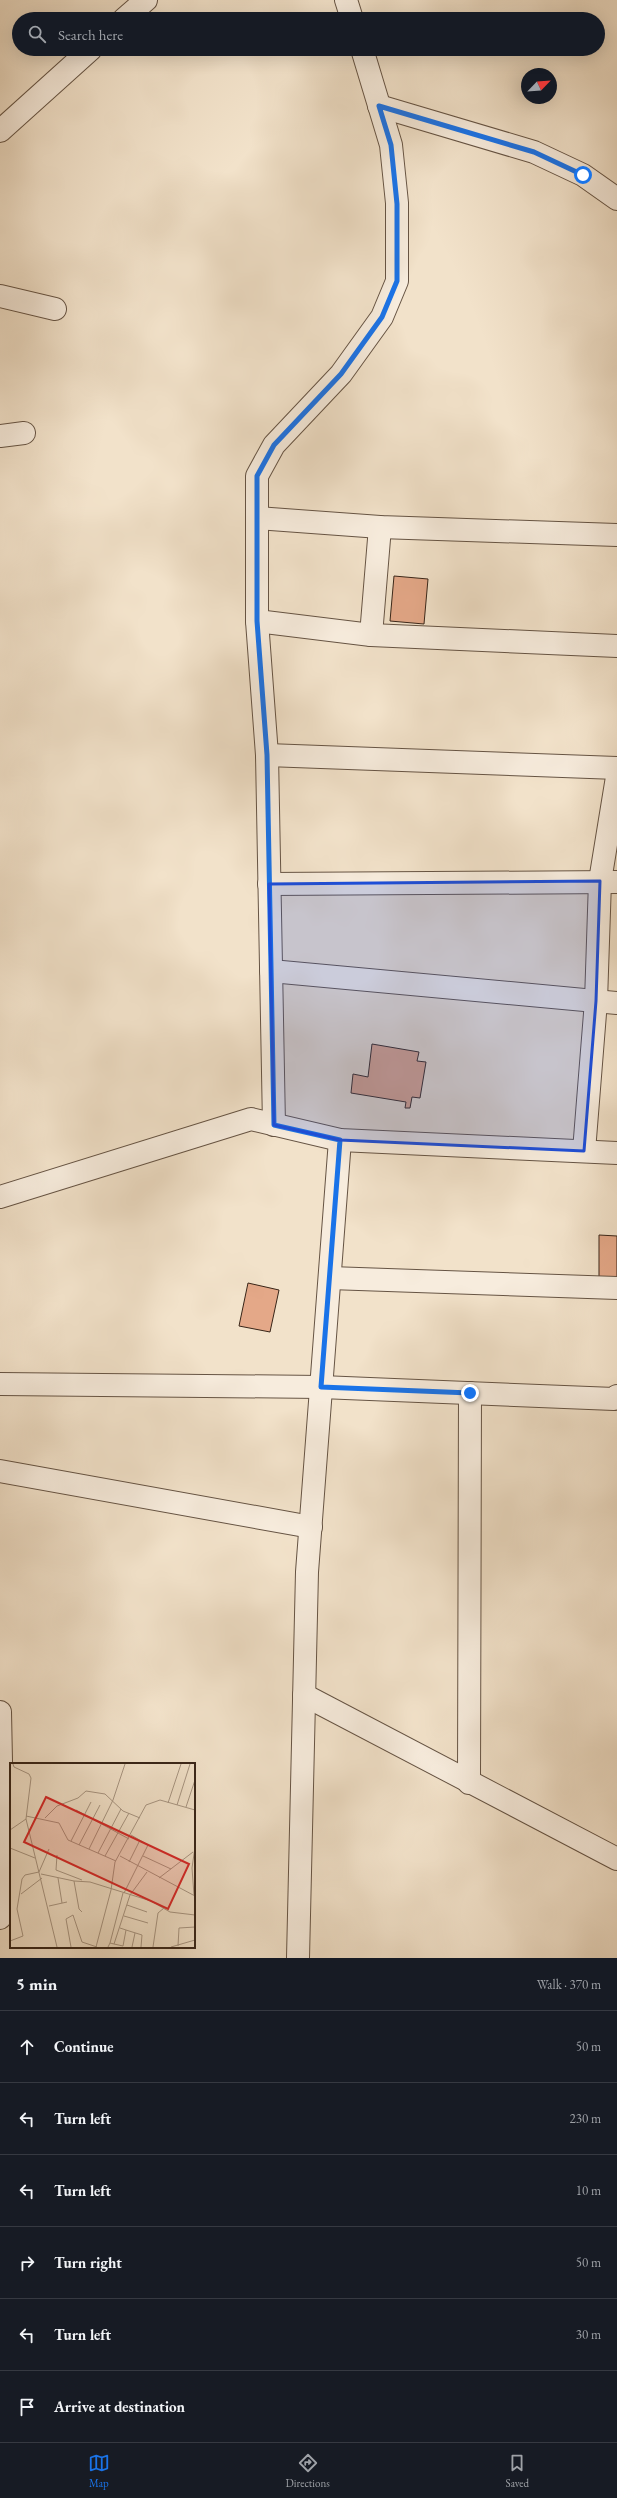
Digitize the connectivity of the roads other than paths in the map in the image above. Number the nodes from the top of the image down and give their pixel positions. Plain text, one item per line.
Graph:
1 (146, 0) edge
2 (346, 0) edge
3 (132, 12) edge
4 (350, 12) edge
5 (83, 56) edge
6 (364, 56) edge
7 (379, 106) junction
8 (0, 131) edge
9 (617, 199) edge
10 (0, 296) edge
11 (55, 309) dead end
12 (24, 433) dead end
13 (0, 436) edge
14 (258, 518) junction
15 (380, 527) junction
16 (617, 535) edge
17 (257, 621) junction
18 (371, 635) junction
19 (617, 646) edge
20 (267, 755) junction
21 (617, 768) edge
22 (617, 777) edge
23 (608, 881) edge
24 (269, 884) junction
25 (271, 971) junction
26 (596, 1001) junction
27 (617, 1003) edge
28 (274, 1125) junction
29 (340, 1140) junction
30 (584, 1151) junction
31 (617, 1153) edge
32 (0, 1198) edge
33 (330, 1278) junction
34 (617, 1288) edge
35 (0, 1384) edge
36 (321, 1387) junction
37 (470, 1393) junction
38 (617, 1396) edge
39 (0, 1471) edge
40 (311, 1527) junction
41 (304, 1695) junction
42 (0, 1712) edge
43 (469, 1783) junction
44 (617, 1859) edge
45 (1, 1910) edge
46 (298, 1958) edge

1 - 3 street
2 - 4 street
5 - 8 street
6 - 7 street
7 - 9 street
7 - 14 street
10 - 11 street
12 - 13 street
14 - 15 street
14 - 17 street
15 - 16 street
15 - 18 street
17 - 18 street
17 - 20 street
18 - 19 street
20 - 21 street
20 - 24 street
22 - 23 street
23 - 24 street
23 - 26 street
24 - 25 street
25 - 26 street
25 - 28 street
26 - 27 street
26 - 30 street
28 - 29 street
28 - 32 street
29 - 30 street
29 - 33 street
30 - 31 street
33 - 34 street
33 - 36 street
35 - 36 street
36 - 37 street
36 - 40 street
37 - 38 street
37 - 43 street
39 - 40 street
40 - 41 street
41 - 43 street
41 - 46 street
42 - 45 street
43 - 44 street

